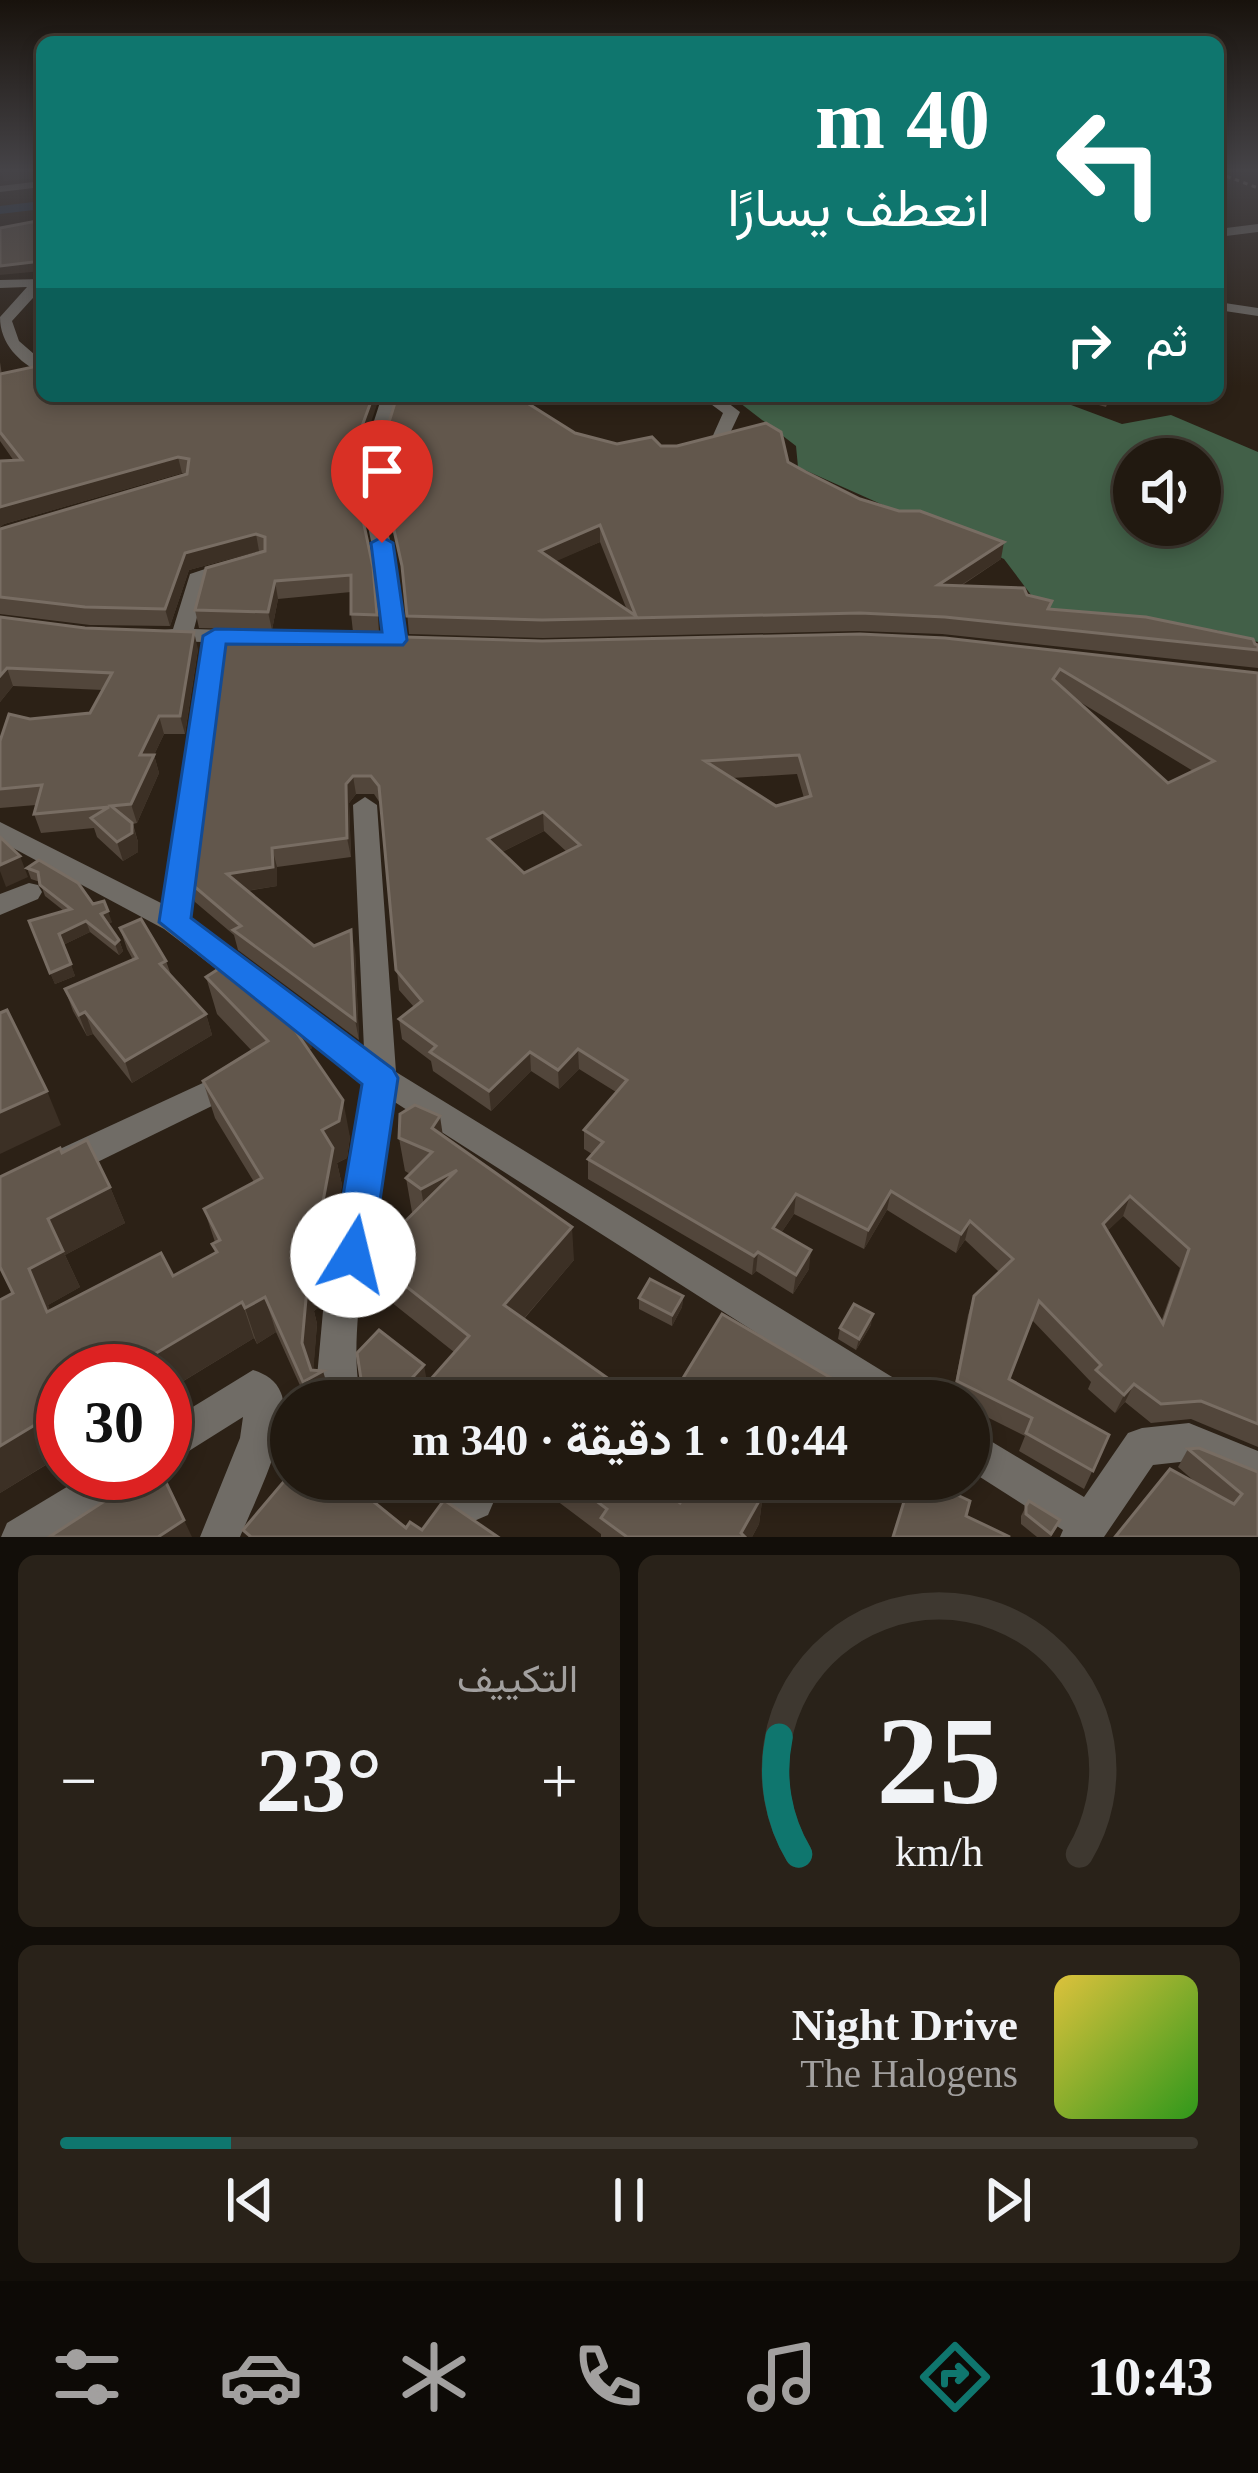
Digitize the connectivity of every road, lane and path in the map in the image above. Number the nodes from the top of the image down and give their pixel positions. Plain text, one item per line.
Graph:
1 (36, 283) edge
2 (0, 284) edge
3 (36, 288) edge
4 (1224, 307) edge
5 (1258, 312) edge
6 (36, 364) edge
7 (388, 402) edge
8 (718, 402) edge
9 (718, 442) edge
10 (258, 561) edge
11 (136, 635) edge
12 (182, 635) junction
13 (215, 636) junction
14 (283, 638) edge
15 (394, 640) edge
16 (365, 805) dead end
17 (0, 830) edge
18 (29, 892) dead end
19 (0, 905) edge
20 (175, 922) junction
21 (381, 1078) junction
22 (206, 1095) edge
23 (41, 1174) edge
24 (337, 1380) edge
25 (863, 1380) edge
26 (192, 1429) edge
27 (990, 1462) edge
28 (1258, 1472) edge
29 (83, 1500) edge
30 (1084, 1530) edge
31 (21, 1537) edge
32 (220, 1537) edge

1 - 2 street
3 - 6 street
4 - 5 street
7 - 15 street
8 - 9 street
10 - 12 street
11 - 12 street
12 - 13 street
13 - 14 street
13 - 20 street
16 - 21 street
17 - 20 street
18 - 19 street
20 - 21 street
21 - 24 street
21 - 25 street
22 - 23 street
26 - 32 street
27 - 30 street
28 - 30 street
29 - 31 street

